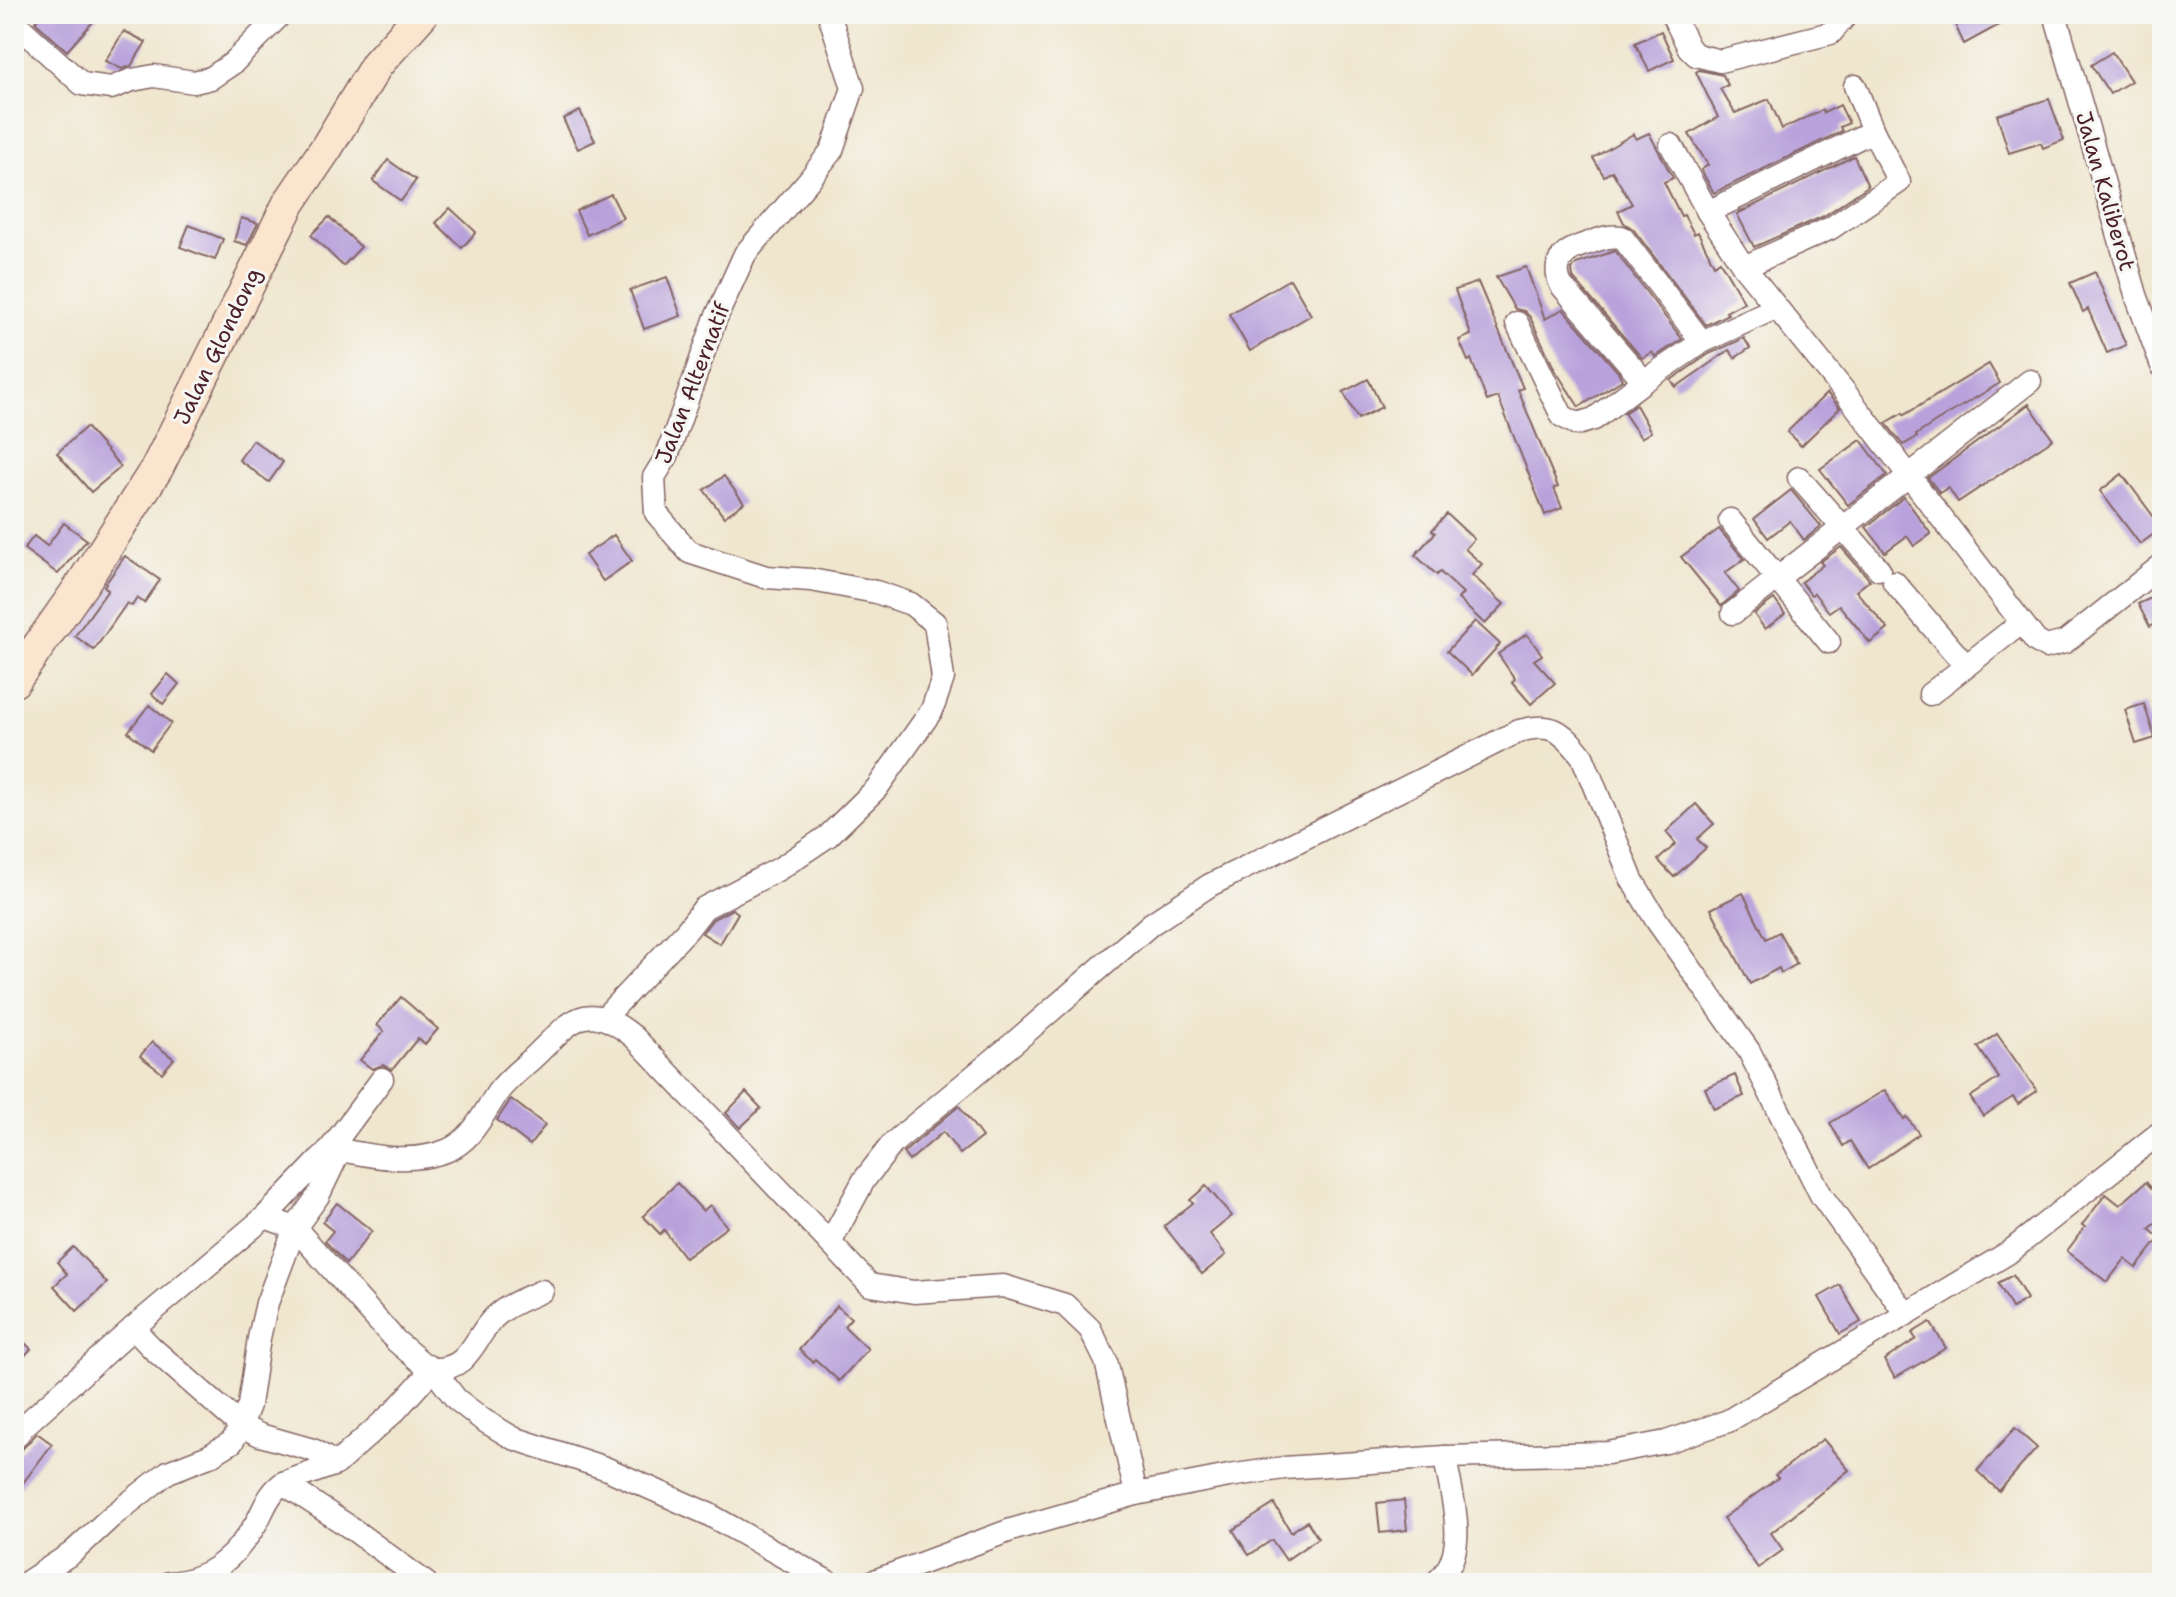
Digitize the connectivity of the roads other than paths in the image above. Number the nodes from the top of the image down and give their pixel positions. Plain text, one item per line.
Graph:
1 (281, 14) edge
2 (422, 14) edge
3 (829, 14) edge
4 (1672, 14) edge
5 (1847, 14) edge
6 (2055, 14) edge
7 (14, 22) edge
8 (1855, 86) dead end
9 (1873, 131) junction
10 (1671, 145) dead end
11 (1708, 212) junction
12 (1744, 267) junction
13 (1775, 308) junction
14 (1517, 323) dead end
15 (1702, 342) junction
16 (2162, 366) edge
17 (1644, 381) junction
18 (2030, 381) dead end
19 (1910, 477) junction
20 (1799, 478) dead end
21 (1730, 520) dead end
22 (1844, 527) junction
23 (2162, 565) edge
24 (1777, 579) junction
25 (1733, 613) dead end
26 (2021, 623) junction
27 (1829, 642) dead end
28 (1966, 666) junction
29 (14, 681) edge
30 (1930, 694) dead end
31 (604, 1018) junction
32 (382, 1079) dead end
33 (2162, 1131) edge
34 (335, 1149) junction
35 (265, 1217) junction
36 (295, 1228) junction
37 (830, 1243) junction
38 (542, 1291) dead end
39 (1906, 1314) junction
40 (133, 1328) junction
41 (433, 1369) junction
42 (241, 1426) junction
43 (14, 1439) edge
44 (1445, 1457) junction
45 (336, 1464) junction
46 (283, 1483) junction
47 (1136, 1494) junction
48 (14, 1582) edge
49 (25, 1583) edge
50 (169, 1583) edge
51 (426, 1583) edge
52 (830, 1583) edge
53 (869, 1583) edge
54 (1435, 1583) edge

1 - 7 street
2 - 29 main road, Jalan Glondong
3 - 31 street, Jalan Alternatif
4 - 5 street
6 - 16 street, Jalan Kaliberot
8 - 9 street
9 - 11 street
9 - 12 street
10 - 11 street
11 - 12 street
12 - 13 street
13 - 15 street
13 - 19 street
14 - 17 street
15 - 17 street
15 - 17 street
18 - 19 street
19 - 22 street
19 - 26 street
20 - 22 street
21 - 24 street
22 - 24 street
22 - 28 street
23 - 26 street
24 - 25 street
24 - 27 street
26 - 28 street
28 - 30 street
31 - 34 street
31 - 37 street
32 - 34 street
33 - 39 street
34 - 35 street
34 - 36 street
35 - 36 street
35 - 40 street
36 - 41 street
36 - 42 street
37 - 39 street
37 - 47 street
38 - 41 street
39 - 44 street
40 - 42 street
40 - 43 street
41 - 45 street
41 - 52 street
42 - 45 street
42 - 49 street
44 - 47 street
44 - 54 street
45 - 46 street
46 - 50 street
46 - 51 street
47 - 53 street
48 - 49 street

